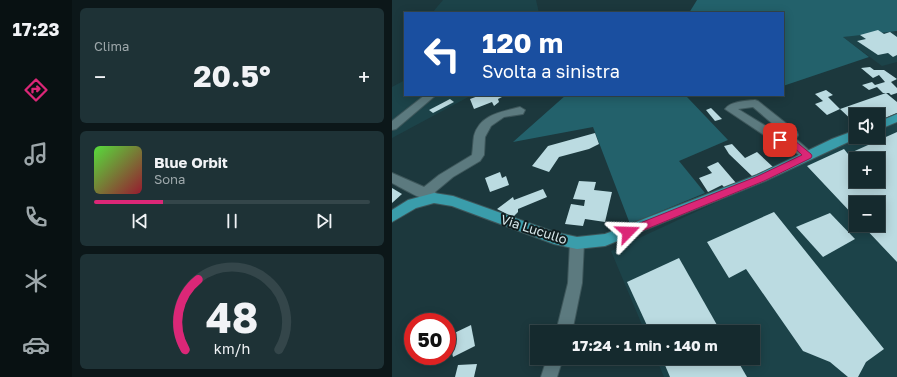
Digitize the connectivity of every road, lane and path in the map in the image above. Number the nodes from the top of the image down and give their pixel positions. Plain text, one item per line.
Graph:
1 (430, 96) edge
2 (520, 110) dead end
3 (897, 118) edge
4 (885, 123) edge
5 (392, 126) edge
6 (849, 137) edge
7 (789, 139) junction
8 (808, 156) junction
9 (392, 178) edge
10 (430, 196) junction
11 (392, 217) edge
12 (578, 243) junction
13 (566, 325) edge
14 (553, 365) edge
15 (549, 377) edge

1 - 5 street
2 - 10 street
3 - 4 main road
6 - 8 main road, Via Lucullo
7 - 7 street
7 - 8 street
8 - 12 main road, Via Lucullo
9 - 10 street
10 - 11 main road
10 - 12 main road, Via Lucullo
12 - 13 street
14 - 15 street

